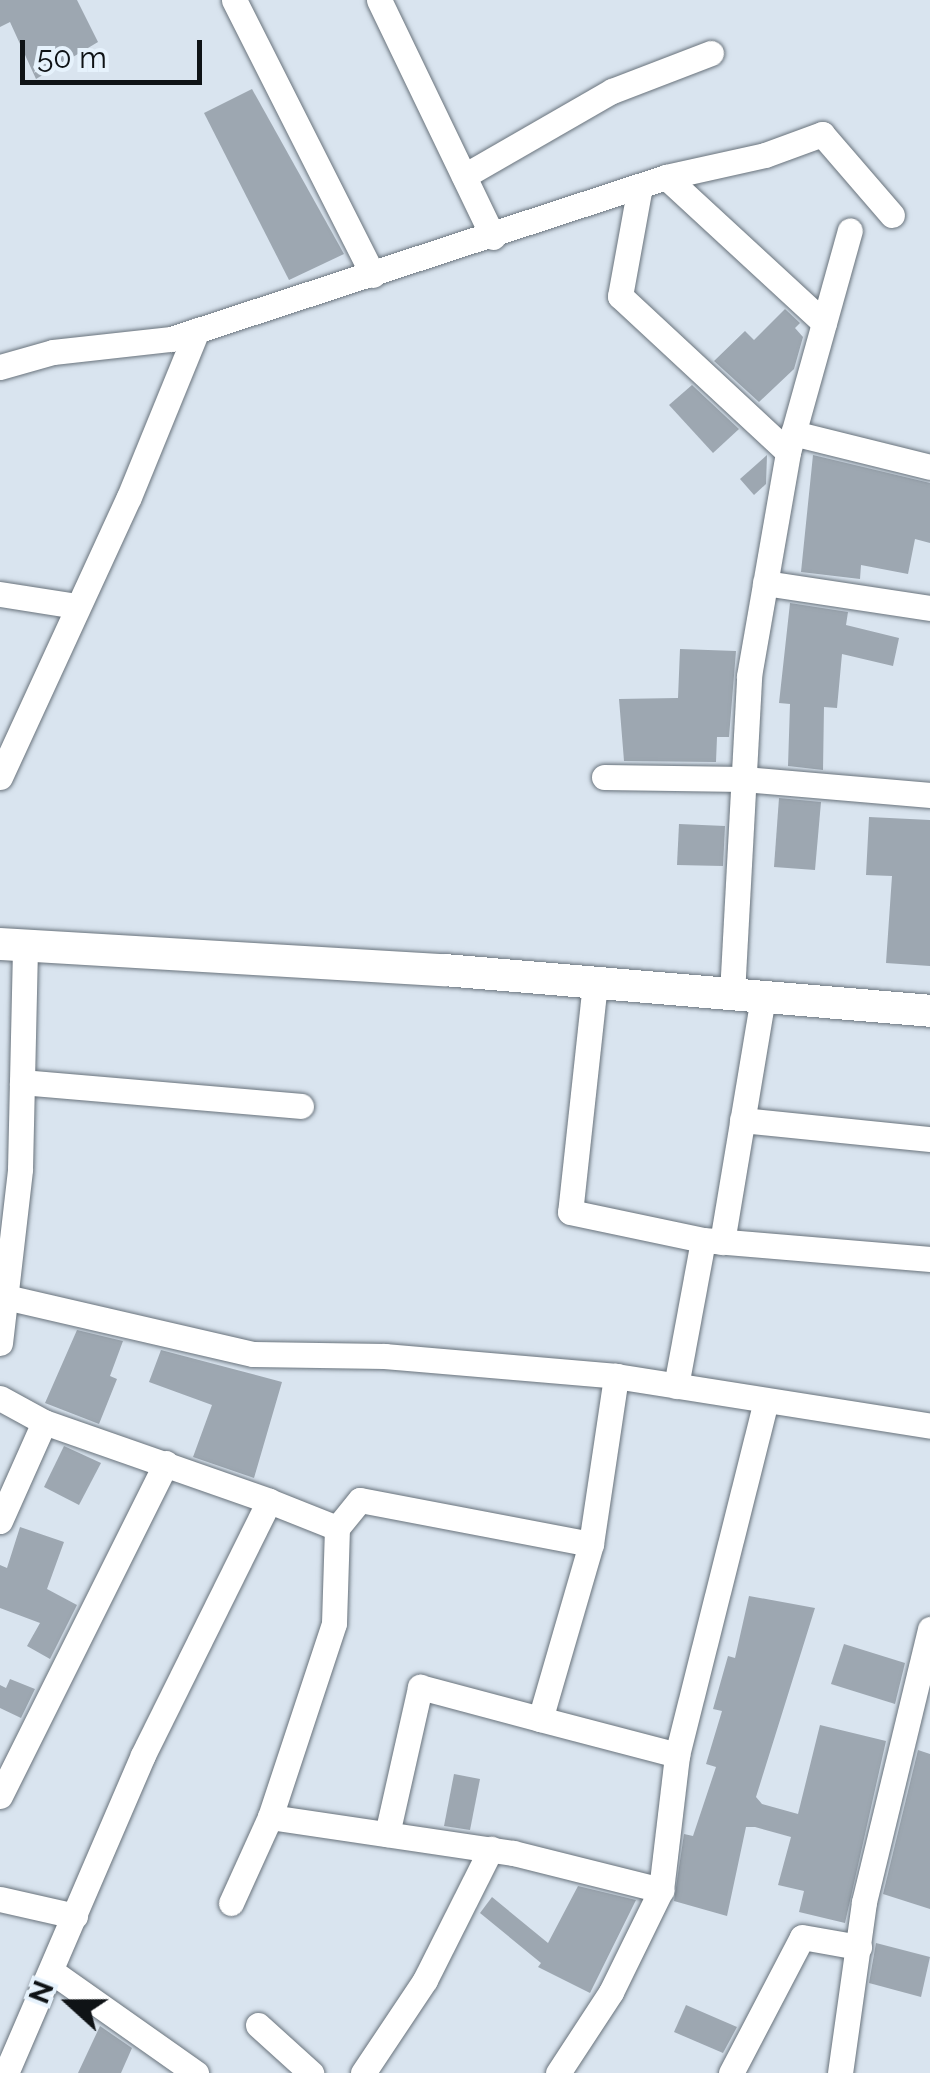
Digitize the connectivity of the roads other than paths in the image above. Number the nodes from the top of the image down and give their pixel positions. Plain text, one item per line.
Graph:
1 (234, 0) edge
2 (378, 0) edge
3 (711, 53) dead end
4 (464, 176) junction
5 (666, 177) junction
6 (640, 186) junction
7 (892, 215) dead end
8 (850, 230) dead end
9 (493, 237) junction
10 (373, 275) junction
11 (824, 324) junction
12 (197, 330) junction
13 (0, 367) edge
14 (791, 442) junction
15 (930, 467) edge
16 (765, 583) junction
17 (0, 594) edge
18 (77, 606) junction
19 (930, 608) edge
20 (8, 731) edge
21 (0, 777) edge
22 (604, 777) dead end
23 (744, 779) junction
24 (930, 795) edge
25 (13, 946) edge
26 (595, 983) junction
27 (747, 996) junction
28 (930, 1011) edge
29 (22, 1082) junction
30 (301, 1106) dead end
31 (742, 1120) junction
32 (930, 1139) edge
33 (712, 1241) junction
34 (930, 1260) edge
35 (10, 1298) junction
36 (0, 1343) edge
37 (616, 1376) junction
38 (676, 1386) junction
39 (0, 1398) edge
40 (766, 1401) junction
41 (44, 1422) junction
42 (930, 1426) edge
43 (166, 1463) junction
44 (269, 1501) junction
45 (0, 1521) edge
46 (337, 1528) junction
47 (591, 1544) junction
48 (930, 1629) edge
49 (540, 1719) junction
50 (676, 1755) junction
51 (0, 1796) edge
52 (270, 1817) junction
53 (386, 1834) junction
54 (491, 1849) junction
55 (660, 1890) junction
56 (0, 1899) edge
57 (231, 1902) dead end
58 (75, 1916) junction
59 (859, 1947) junction
60 (54, 1972) junction
61 (258, 2025) dead end
62 (6, 2073) edge
63 (196, 2073) edge
64 (312, 2073) edge
65 (363, 2073) edge
66 (558, 2073) edge
67 (731, 2073) edge
68 (840, 2073) edge

1 - 10 street
2 - 4 street
3 - 4 street
4 - 9 street
5 - 6 street
5 - 7 street
5 - 11 street
6 - 9 street
6 - 14 street
8 - 11 street
9 - 10 street
10 - 12 street
11 - 14 street
12 - 13 street
12 - 18 street
14 - 15 street
14 - 16 street
16 - 19 street
16 - 23 street
17 - 18 street
18 - 20 street
20 - 21 street
22 - 23 street
23 - 24 street
23 - 27 street
25 - 26 main road
25 - 29 street
26 - 27 main road
26 - 33 street
27 - 28 main road
27 - 31 street
29 - 30 street
29 - 35 street
31 - 32 street
31 - 33 street
33 - 34 street
33 - 38 street
35 - 36 street
35 - 37 street
37 - 38 street
37 - 47 street
38 - 40 street
39 - 41 street
40 - 42 street
40 - 50 street
41 - 43 street
41 - 45 street
43 - 44 street
43 - 51 street
44 - 46 street
44 - 58 street
46 - 47 street
46 - 52 street
47 - 49 street
48 - 59 street
49 - 50 street
49 - 53 street
50 - 55 street
52 - 53 street
52 - 57 street
53 - 54 street
54 - 55 street
54 - 65 street
55 - 66 street
56 - 58 street
58 - 60 street
59 - 67 street
59 - 68 street
60 - 62 street
60 - 63 street
61 - 64 street

